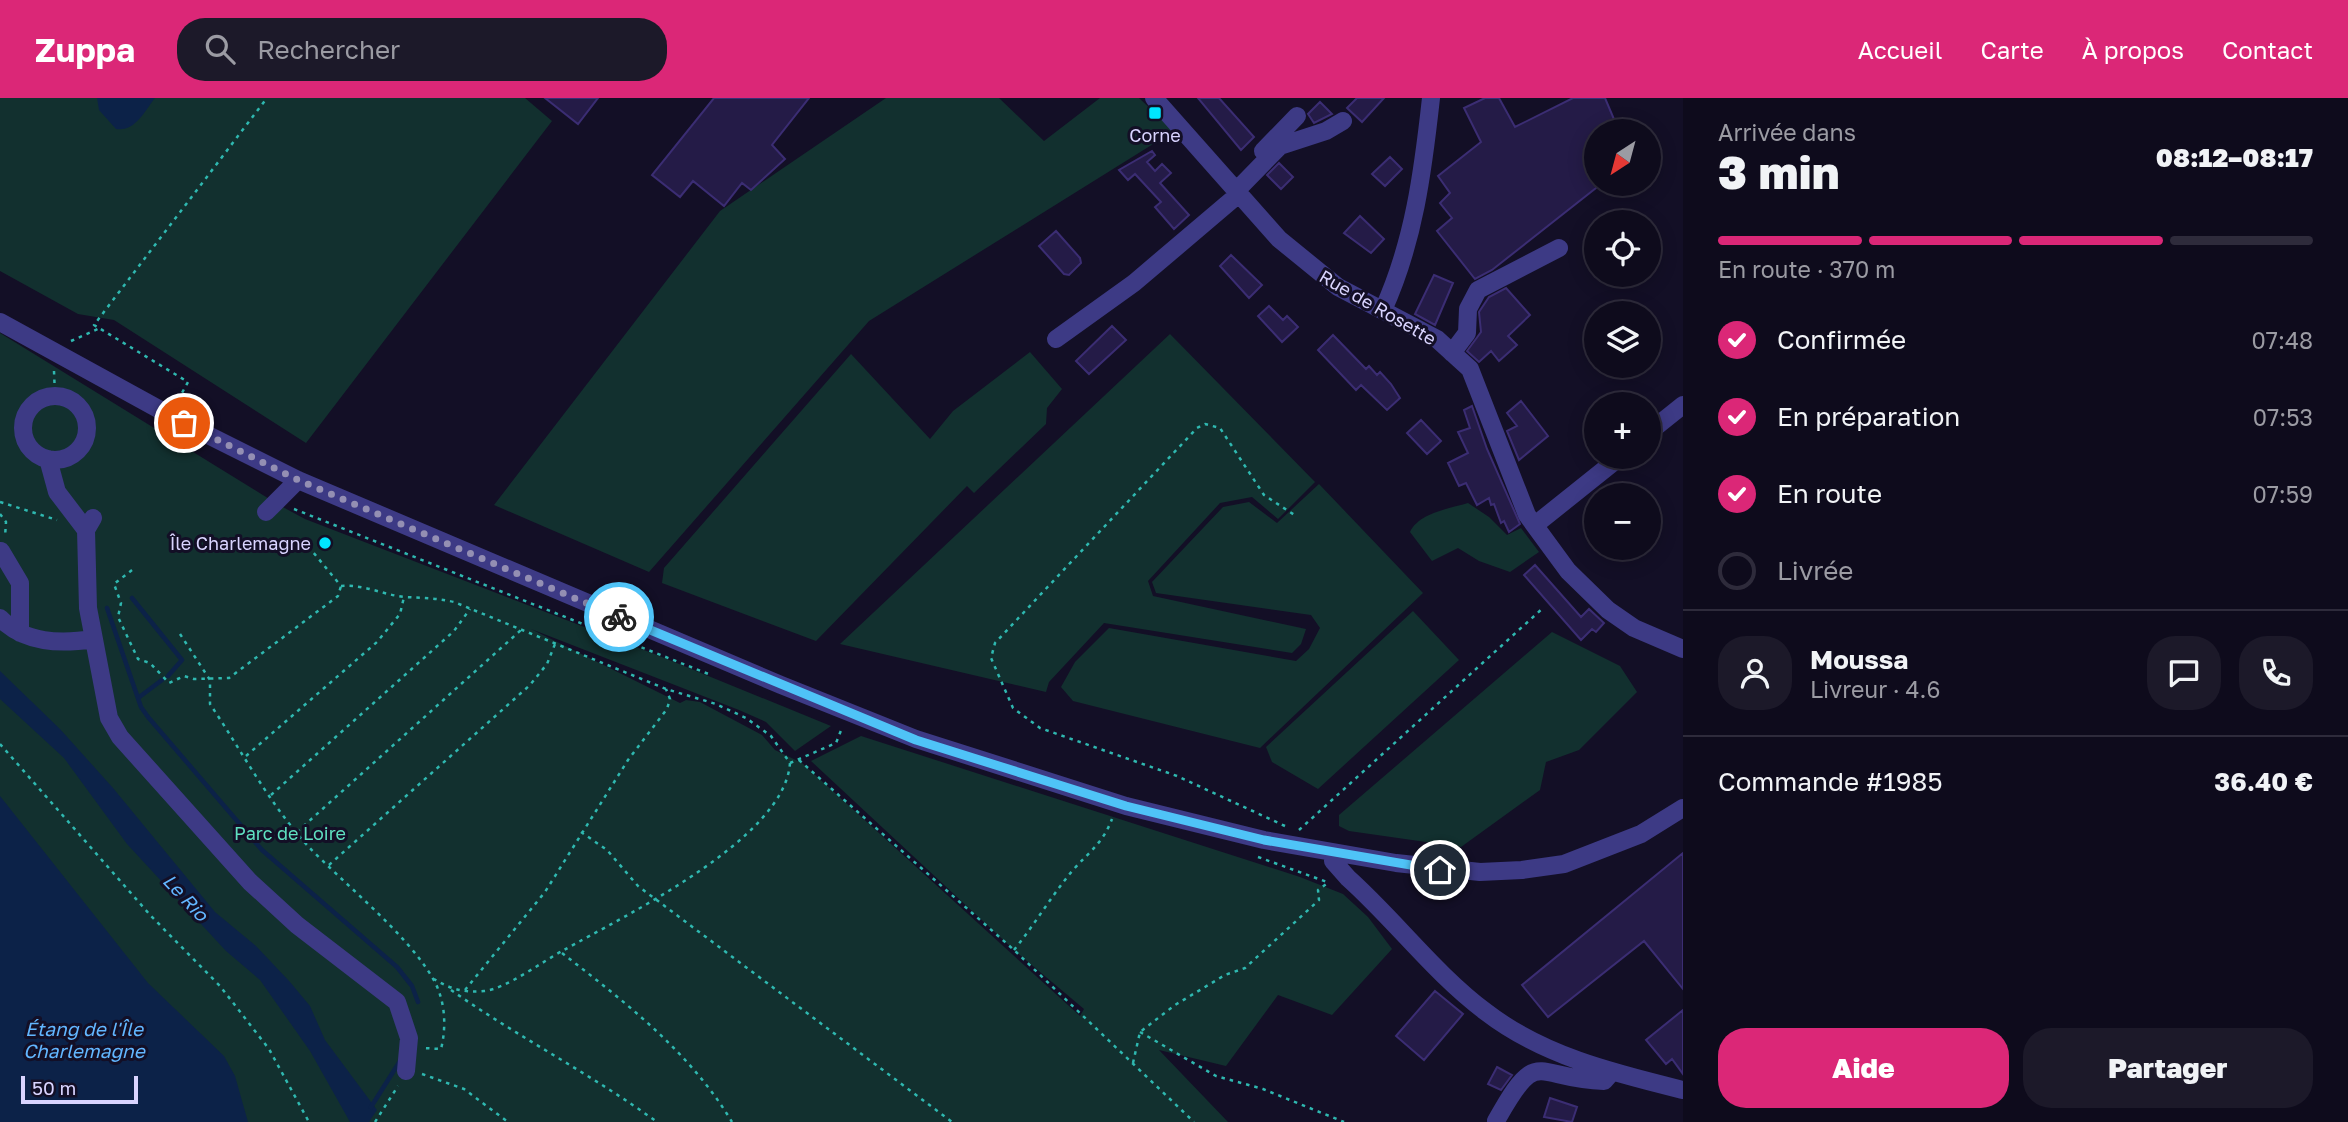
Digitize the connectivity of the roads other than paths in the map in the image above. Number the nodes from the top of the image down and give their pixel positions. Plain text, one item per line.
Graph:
1 (1154, 98) edge
2 (1435, 100) edge
3 (1297, 116) dead end
4 (1343, 121) dead end
5 (1236, 189) junction
6 (1559, 248) dead end
7 (1382, 310) junction
8 (0, 322) edge
9 (1056, 339) dead end
10 (1452, 353) junction
11 (1683, 405) edge
12 (1661, 423) edge
13 (48, 459) dead end
14 (1604, 469) edge
15 (298, 480) junction
16 (267, 512) dead end
17 (1535, 525) junction
18 (1, 551) edge
19 (0, 618) edge
20 (20, 633) junction
21 (94, 639) junction
22 (1683, 649) edge
23 (1683, 808) edge
24 (1334, 853) junction
25 (406, 1071) road end
26 (1611, 1073) junction
27 (1683, 1090) edge
28 (1496, 1121) edge

1 - 5 street, Rue de Rosette
2 - 7 street
3 - 5 street
4 - 5 street
5 - 7 street, Rue de Rosette
5 - 9 street
6 - 10 street
7 - 10 street, Rue de Rosette
8 - 15 street
10 - 17 street, Rue de Rosette
11 - 12 street
13 - 21 street
14 - 17 street
15 - 16 street
15 - 24 street
17 - 22 street, Rue de Rosette
18 - 20 street
19 - 20 street
20 - 21 street
21 - 25 street
23 - 24 street
24 - 26 street
26 - 27 street
26 - 28 street

